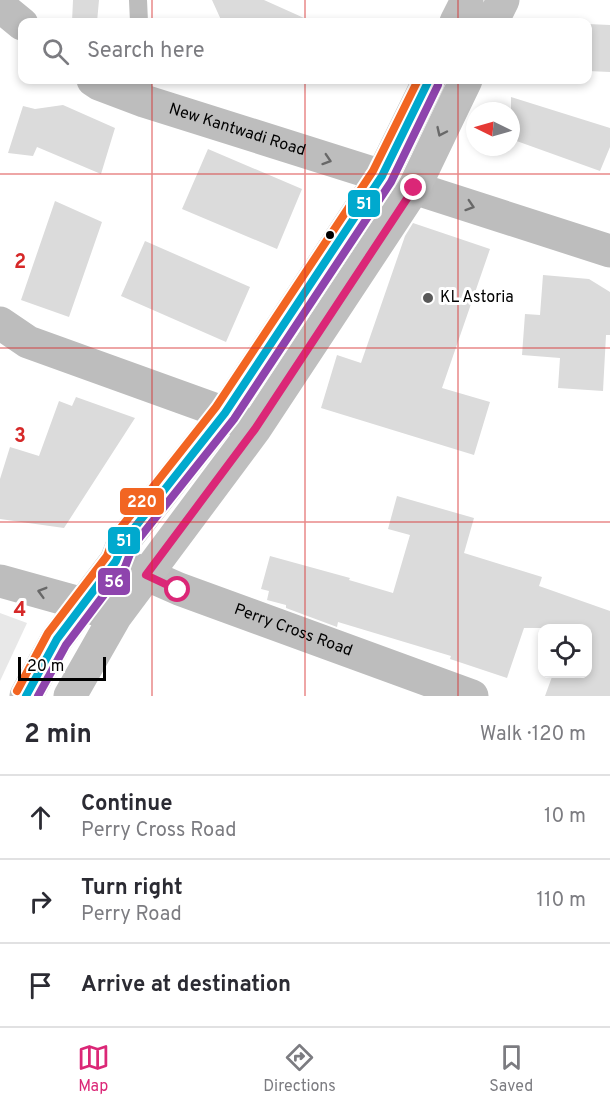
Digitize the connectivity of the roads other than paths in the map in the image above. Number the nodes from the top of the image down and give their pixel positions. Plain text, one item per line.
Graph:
1 (138, 0) edge
2 (467, 0) edge
3 (503, 0) edge
4 (0, 6) edge
5 (139, 18) edge
6 (458, 18) edge
7 (494, 18) edge
8 (18, 21) edge
9 (99, 84) edge
10 (427, 84) edge
11 (464, 84) edge
12 (143, 90) edge
13 (382, 176) junction
14 (414, 188) junction
15 (610, 250) edge
16 (0, 323) edge
17 (225, 413) junction
18 (255, 429) junction
19 (116, 561) junction
20 (146, 575) junction
21 (0, 581) edge
22 (83, 604) junction
23 (115, 617) junction
24 (26, 696) edge
25 (70, 696) edge
26 (472, 696) edge

1 - 5 lane
2 - 6 main road
3 - 7 main road
4 - 8 street
9 - 12 street, New Kantwadi Road
10 - 13 main road
11 -> 14 main road
12 -> 13 street, New Kantwadi Road
13 - 14 main road
13 - 17 main road
14 -> 15 street
14 - 18 main road
16 - 17 street
17 - 18 street
17 - 19 main road
18 - 20 main road
19 - 20 street, Perry Cross Road
19 - 22 main road
20 - 23 main road
20 - 26 street, Perry Cross Road
22 -> 21 street
22 - 23 street
22 - 24 main road
23 - 25 main road

